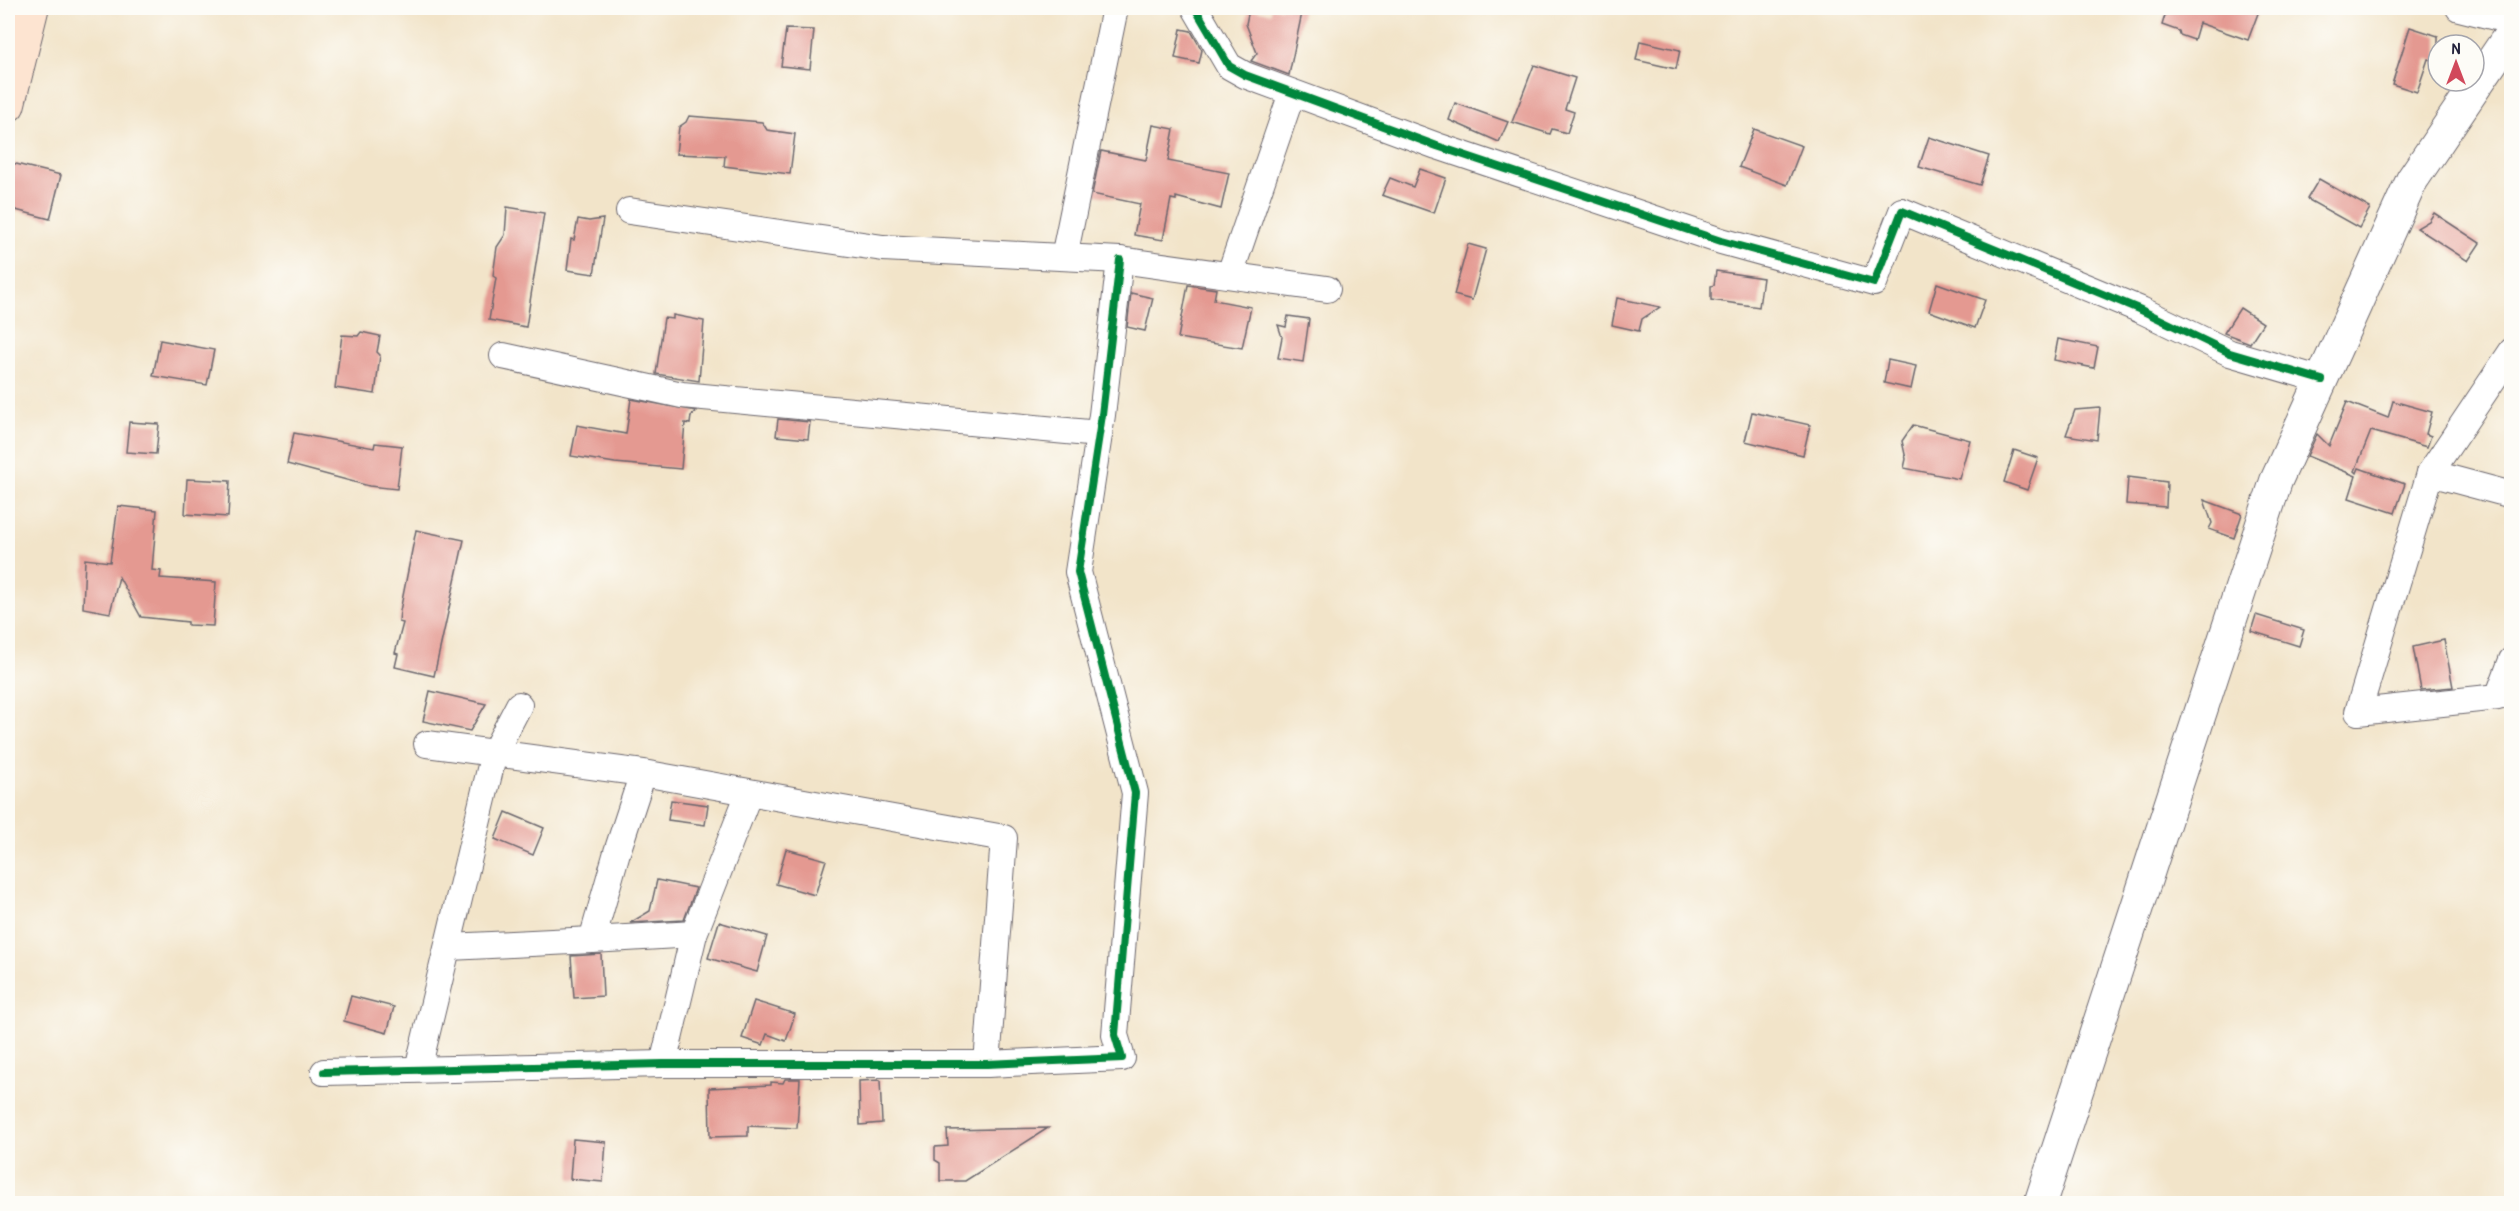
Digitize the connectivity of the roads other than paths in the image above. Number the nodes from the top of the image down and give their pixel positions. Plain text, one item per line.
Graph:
1 (32, 8) edge
2 (1115, 8) edge
3 (1195, 8) edge
4 (2458, 8) edge
5 (2509, 26) edge
6 (1292, 93) junction
7 (8, 105) edge
8 (629, 211) dead end
9 (1064, 257) junction
10 (1120, 260) junction
11 (1230, 274) junction
12 (1327, 289) dead end
13 (2511, 351) edge
14 (503, 356) dead end
15 (2322, 380) junction
16 (1099, 434) junction
17 (2430, 473) junction
18 (2511, 495) edge
19 (2511, 660) edge
20 (519, 705) dead end
21 (427, 744) dead end
22 (494, 753) junction
23 (643, 773) junction
24 (749, 793) junction
25 (694, 934) junction
26 (592, 940) junction
27 (449, 947) junction
28 (663, 1064) junction
29 (987, 1064) junction
30 (418, 1070) junction
31 (324, 1072) dead end
32 (2040, 1203) edge

1 - 7 main road
2 - 9 street
3 - 6 street
4 - 5 street
5 - 15 street
6 - 11 street
6 - 15 street
8 - 9 street
9 - 10 street
10 - 11 street
10 - 16 street
11 - 12 street
13 - 17 street
14 - 16 street
15 - 32 street
16 - 29 street
17 - 18 street
17 - 19 street
20 - 22 street
21 - 22 street
22 - 23 street
22 - 27 street
23 - 24 street
23 - 26 street
24 - 25 street
24 - 29 street
25 - 26 street
25 - 28 street
26 - 27 street
27 - 30 street
28 - 29 street
28 - 30 street
30 - 31 street

